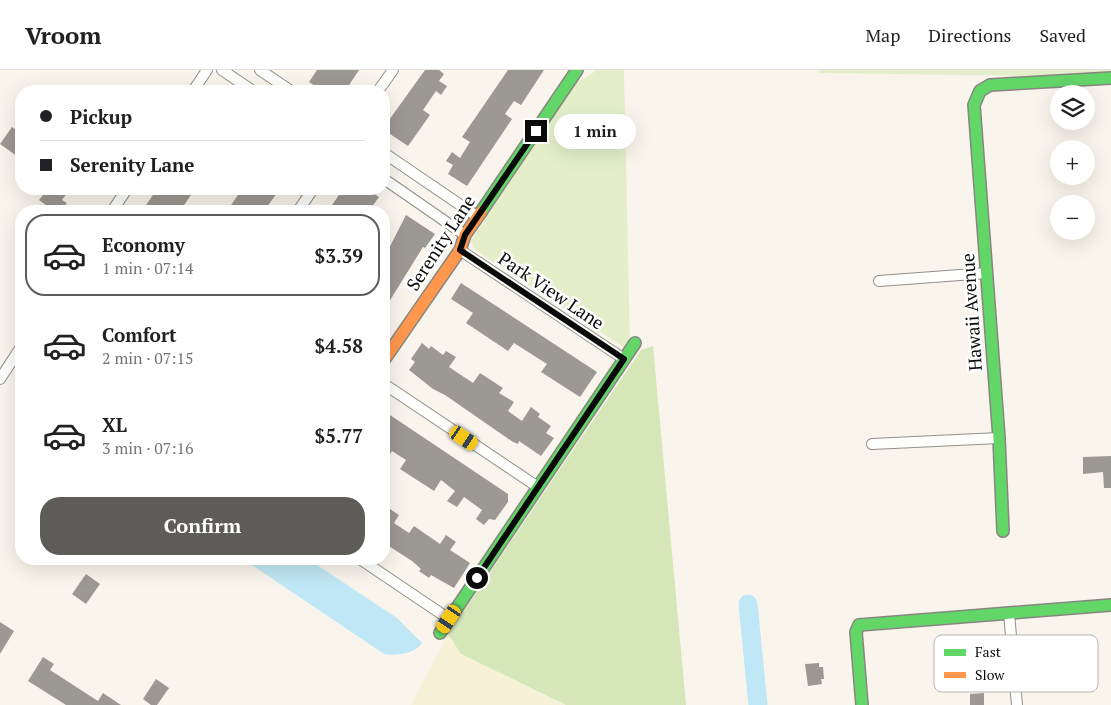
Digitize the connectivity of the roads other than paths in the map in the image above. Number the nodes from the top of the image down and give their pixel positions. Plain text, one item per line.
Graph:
1 (207, 70) edge
2 (222, 70) edge
3 (260, 70) edge
4 (393, 70) edge
5 (577, 70) edge
6 (1111, 78) edge
7 (197, 85) edge
8 (244, 85) edge
9 (282, 85) edge
10 (382, 85) edge
11 (390, 158) edge
12 (390, 183) edge
13 (478, 216) junction
14 (465, 235) junction
15 (460, 250) junction
16 (986, 273) junction
17 (879, 281) dead end
18 (635, 343) dead end
19 (390, 351) edge
20 (15, 356) edge
21 (624, 359) junction
22 (0, 379) edge
23 (390, 388) edge
24 (999, 438) junction
25 (872, 444) dead end
26 (538, 487) junction
27 (1003, 531) dead end
28 (369, 565) edge
29 (1111, 605) edge
30 (1009, 613) junction
31 (449, 619) junction
32 (440, 633) dead end
33 (1011, 635) edge
34 (1016, 692) edge
35 (862, 705) edge
36 (1017, 705) edge

1 - 7 street
2 - 8 street
3 - 9 street
4 - 10 street
5 - 13 street, Serenity Lane
6 - 16 street, Hawaii Avenue
11 - 13 street
12 - 14 street
13 - 14 street, Serenity Lane
14 - 15 street, Serenity Lane
15 - 19 street, Serenity Lane
15 - 21 street, Park View Lane
16 - 17 street
16 - 24 street, Hawaii Avenue
18 - 21 street
20 - 22 street
21 - 26 street
23 - 26 street
24 - 25 street
24 - 27 street, Hawaii Avenue
26 - 31 street
28 - 31 street
29 - 30 street
30 - 33 street
30 - 35 street
31 - 32 street
34 - 36 street

